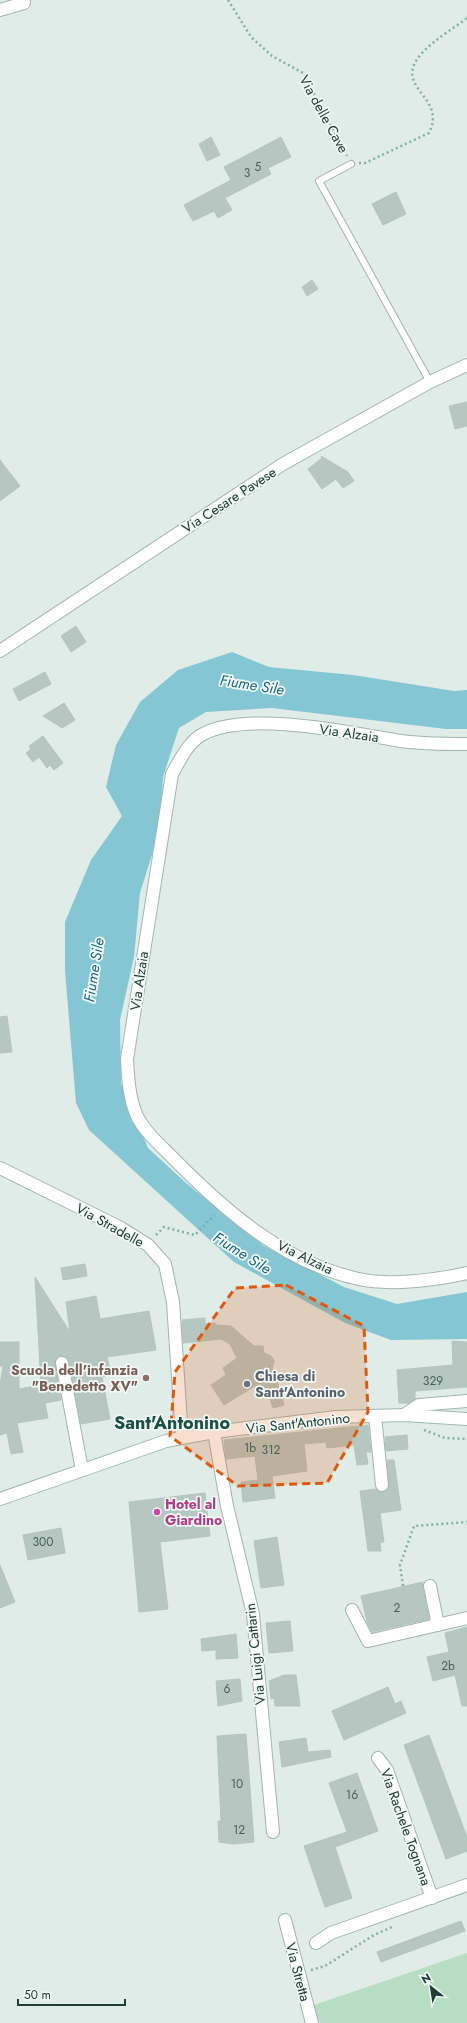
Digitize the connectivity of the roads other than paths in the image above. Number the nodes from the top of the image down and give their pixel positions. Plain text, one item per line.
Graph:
1 (27, 1) edge
2 (0, 10) edge
3 (351, 164) road end
4 (467, 365) edge
5 (430, 382) junction
6 (0, 651) edge
7 (467, 744) edge
8 (0, 1168) edge
9 (467, 1273) edge
10 (62, 1363) dead end
11 (467, 1401) edge
12 (404, 1415) junction
13 (375, 1416) junction
14 (467, 1419) edge
15 (214, 1432) junction
16 (182, 1438) junction
17 (82, 1470) junction
18 (382, 1485) dead end
19 (0, 1499) edge
20 (430, 1586) dead end
21 (352, 1610) dead end
22 (467, 1618) edge
23 (438, 1625) junction
24 (378, 1758) dead end
25 (273, 1832) dead end
26 (467, 1885) edge
27 (432, 1898) junction
28 (285, 1920) dead end
29 (316, 1943) dead end
30 (312, 2023) edge

1 - 2 street
3 - 5 lane
4 - 5 street, Via Cesare Pavese
5 - 6 street, Via Cesare Pavese
7 - 9 street, Via Alzaia
8 - 16 street, Via Stradelle
10 - 17 street
11 - 12 street, Via Sant'Antonino
12 - 13 street, Via Sant'Antonino
12 - 14 street, Via Sant'Antonino
13 - 15 street, Via Sant'Antonino
13 - 18 street
15 - 16 street, Via Sant'Antonino
15 - 25 street, Via Luigi Cattarin
16 - 17 street, Via Sant'Antonino
17 - 19 street, Via Sant'Antonino
20 - 23 street
21 - 23 street
22 - 23 street
24 - 27 street, Via Rachele Tognana
26 - 27 street, Via Rachele Tognana
27 - 29 street, Via Rachele Tognana
28 - 30 street, Via Stretta

